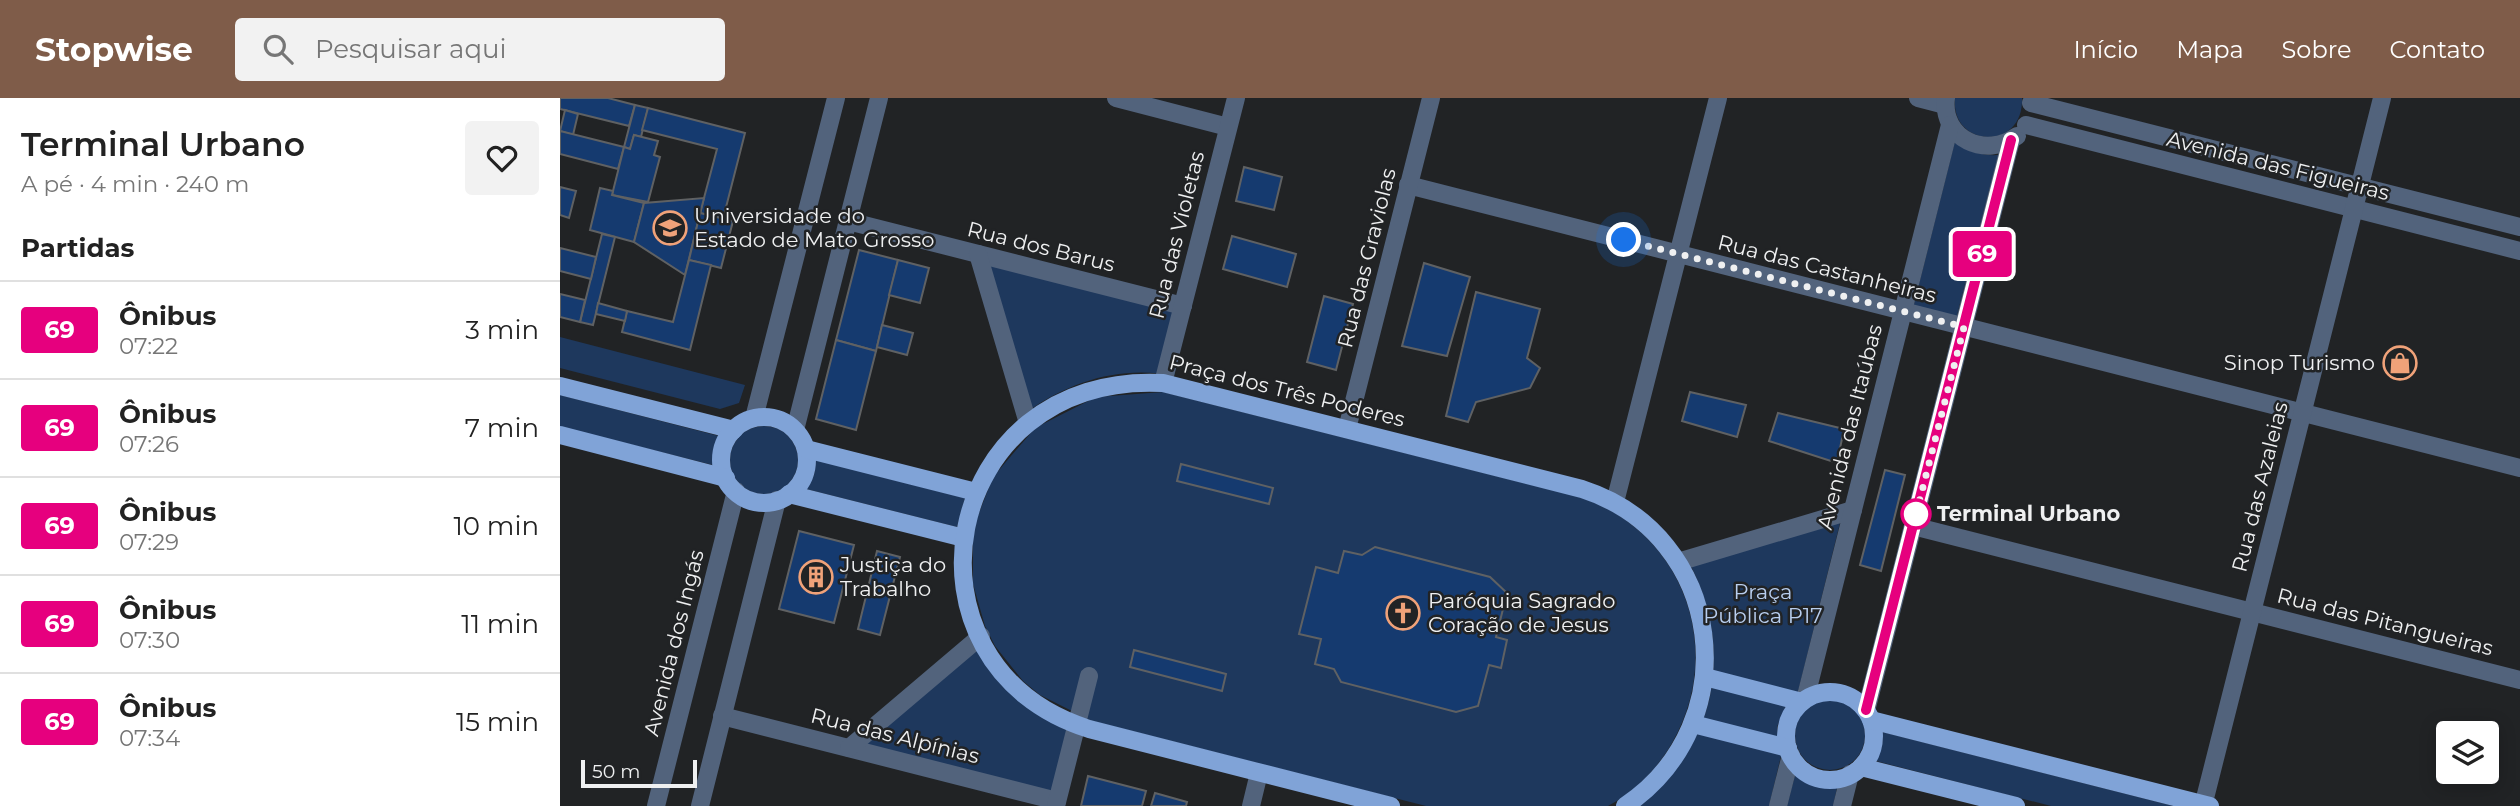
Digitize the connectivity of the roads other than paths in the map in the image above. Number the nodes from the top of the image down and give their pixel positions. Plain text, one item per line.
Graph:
1 (836, 98) edge
2 (879, 98) edge
3 (1116, 98) edge
4 (1236, 98) edge
5 (1431, 98) edge
6 (1718, 98) edge
7 (1918, 98) edge
8 (2382, 98) edge
9 (2031, 100) edge
10 (1945, 101) edge
11 (1950, 125) junction
12 (2026, 125) junction
13 (1228, 127) junction
14 (2011, 140) junction
15 (1408, 186) junction
16 (2360, 186) junction
17 (2354, 209) junction
18 (848, 221) junction
19 (2520, 227) edge
20 (2520, 251) edge
21 (978, 254) junction
22 (1678, 254) junction
23 (1183, 306) junction
24 (1903, 311) junction
25 (1964, 327) junction
26 (1163, 383) junction
27 (560, 386) edge
28 (2303, 413) junction
29 (754, 418) junction
30 (1028, 423) junction
31 (1347, 429) junction
32 (734, 430) junction
33 (795, 430) junction
34 (560, 435) edge
35 (806, 449) junction
36 (2520, 468) edge
37 (731, 484) junction
38 (976, 492) junction
39 (783, 497) junction
40 (1615, 502) junction
41 (1853, 510) junction
42 (1913, 526) junction
43 (964, 538) junction
44 (1678, 562) junction
45 (2252, 612) junction
46 (981, 636) junction
47 (1088, 676) dead end
48 (1705, 677) junction
49 (2520, 680) edge
50 (1803, 701) junction
51 (1869, 715) junction
52 (722, 716) junction
53 (1693, 724) junction
54 (1076, 725) junction
55 (849, 748) junction
56 (1789, 751) junction
57 (1855, 770) junction
58 (1259, 773) junction
59 (2166, 800) edge
60 (1056, 804) edge
61 (2205, 805) edge
62 (656, 806) edge
63 (699, 806) edge
64 (1251, 806) edge
65 (1391, 806) edge
66 (1625, 806) edge
67 (1778, 806) edge
68 (1842, 806) edge
69 (2016, 806) edge

1 - 29 street
2 - 18 street
3 - 13 street
4 - 13 street, Rua das Violetas
5 - 15 street, Rua das Graviolas
6 - 22 street
7 - 10 street
8 - 16 street, Rua das Azaleias
9 - 12 street, Avenida das Figueiras
9 - 16 street, Avenida das Figueiras
10 - 11 street
11 - 14 street
11 - 24 street, Avenida das Itaúbas
12 - 14 street
12 - 17 street, Avenida das Figueiras
13 - 23 street, Rua das Violetas
14 - 25 street
15 - 22 street, Rua das Castanheiras
15 - 31 street, Rua das Graviolas
16 - 17 street, Rua das Azaleias
16 - 19 street, Avenida das Figueiras
17 - 20 street, Avenida das Figueiras
17 - 28 street, Rua das Azaleias
18 - 21 street, Rua dos Barus
18 - 33 street
21 - 23 street, Rua dos Barus
21 - 30 street
22 - 24 street, Rua das Castanheiras
22 - 40 street
23 - 26 street, Rua das Violetas
24 - 25 street, Rua das Castanheiras
24 - 41 street, Avenida das Itaúbas
25 - 28 street, Rua das Castanheiras
25 - 42 street
26 - 30 main road, Praça dos Três Poderes
26 - 31 main road, Praça dos Três Poderes
27 - 32 main road
28 - 36 street, Rua das Castanheiras
28 - 45 street, Rua das Azaleias
29 - 32 main road
29 - 33 main road
30 - 38 main road, Praça dos Três Poderes
31 - 40 main road, Praça dos Três Poderes
32 - 37 main road
33 - 35 main road
34 - 37 main road
35 - 38 main road
35 - 39 main road
37 - 39 main road
37 - 62 street, Avenida dos Ingás
38 - 43 main road, Praça dos Três Poderes
39 - 43 main road
39 - 52 street
40 - 44 main road, Praça dos Três Poderes
41 - 44 street
41 - 50 street, Avenida das Itaúbas
42 - 45 street, Rua das Pitangueiras
42 - 51 street
43 - 46 main road, Praça dos Três Poderes
44 - 48 main road, Praça dos Três Poderes
45 - 49 street, Rua das Pitangueiras
45 - 61 street, Rua das Azaleias
46 - 54 main road, Praça dos Três Poderes
46 - 55 street
47 - 54 street
48 - 50 main road
48 - 53 main road, Praça dos Três Poderes
50 - 51 main road
50 - 56 main road
51 - 57 main road
51 - 59 main road
52 - 55 street, Rua das Alpínias
52 - 63 street
53 - 56 main road
53 - 66 main road, Praça dos Três Poderes
54 - 58 main road, Praça dos Três Poderes
54 - 60 street
55 - 60 street, Rua das Alpínias
56 - 57 main road
56 - 67 street
57 - 68 street
57 - 69 main road
58 - 64 street
58 - 65 main road, Praça dos Três Poderes
59 - 61 main road

